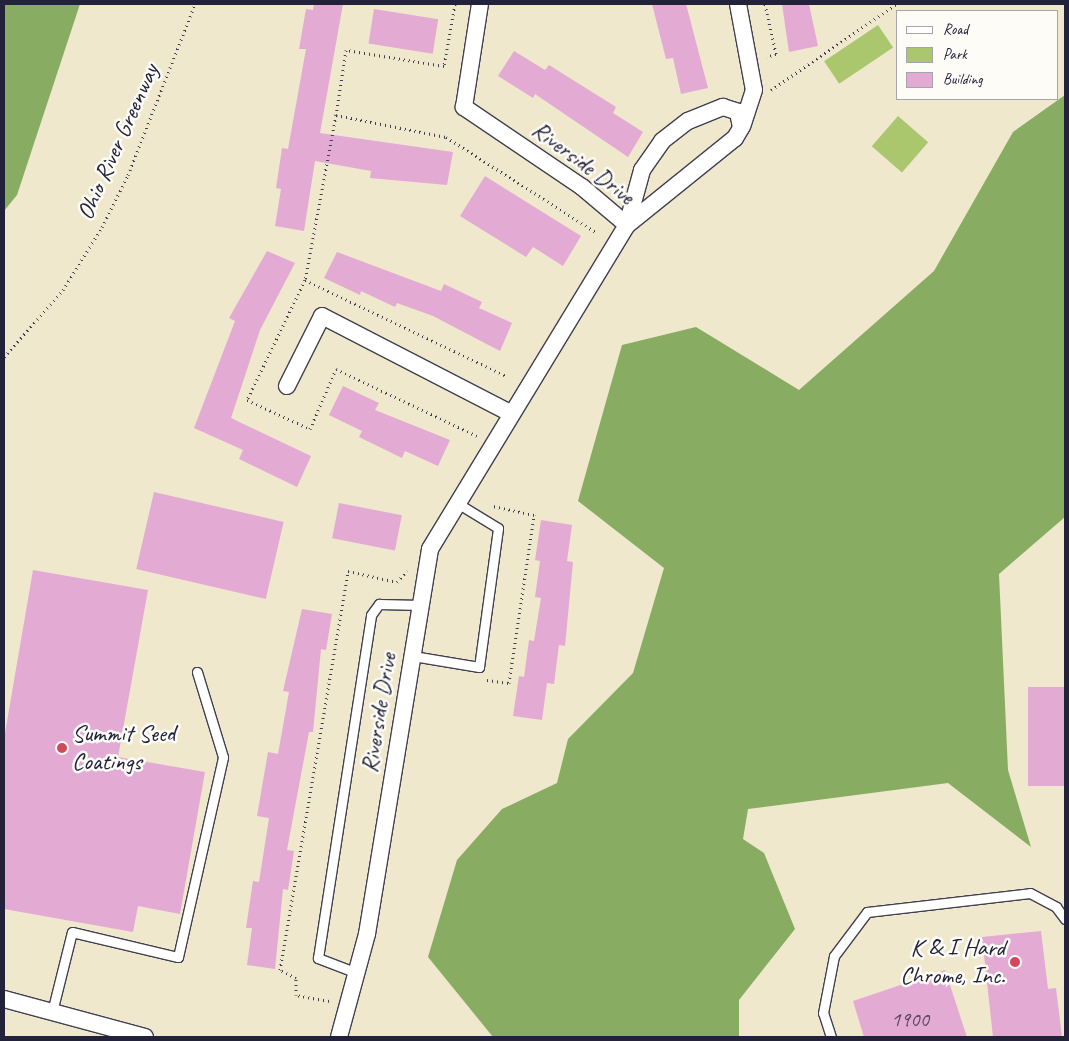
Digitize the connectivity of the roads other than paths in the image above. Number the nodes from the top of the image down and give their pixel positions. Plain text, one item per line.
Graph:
1 (480, 4) edge
2 (738, 4) edge
3 (741, 128) junction
4 (627, 225) junction
5 (287, 386) dead end
6 (510, 413) junction
7 (456, 503) junction
8 (421, 605) junction
9 (413, 656) junction
10 (197, 672) dead end
11 (1065, 919) edge
12 (357, 972) junction
13 (4, 999) edge
14 (52, 1012) junction
15 (145, 1037) edge
16 (339, 1037) edge
17 (831, 1037) edge

1 - 4 street, Riverside Drive
2 - 3 street
3 - 4 street
3 - 4 street
4 - 6 street, Riverside Drive
5 - 6 street
6 - 7 street, Riverside Drive
7 - 8 street, Riverside Drive
7 - 9 lane
8 - 9 street, Riverside Drive
8 - 12 lane
9 - 12 street, Riverside Drive
10 - 14 lane
11 - 17 lane
12 - 16 street, Riverside Drive
13 - 14 street
14 - 15 street

